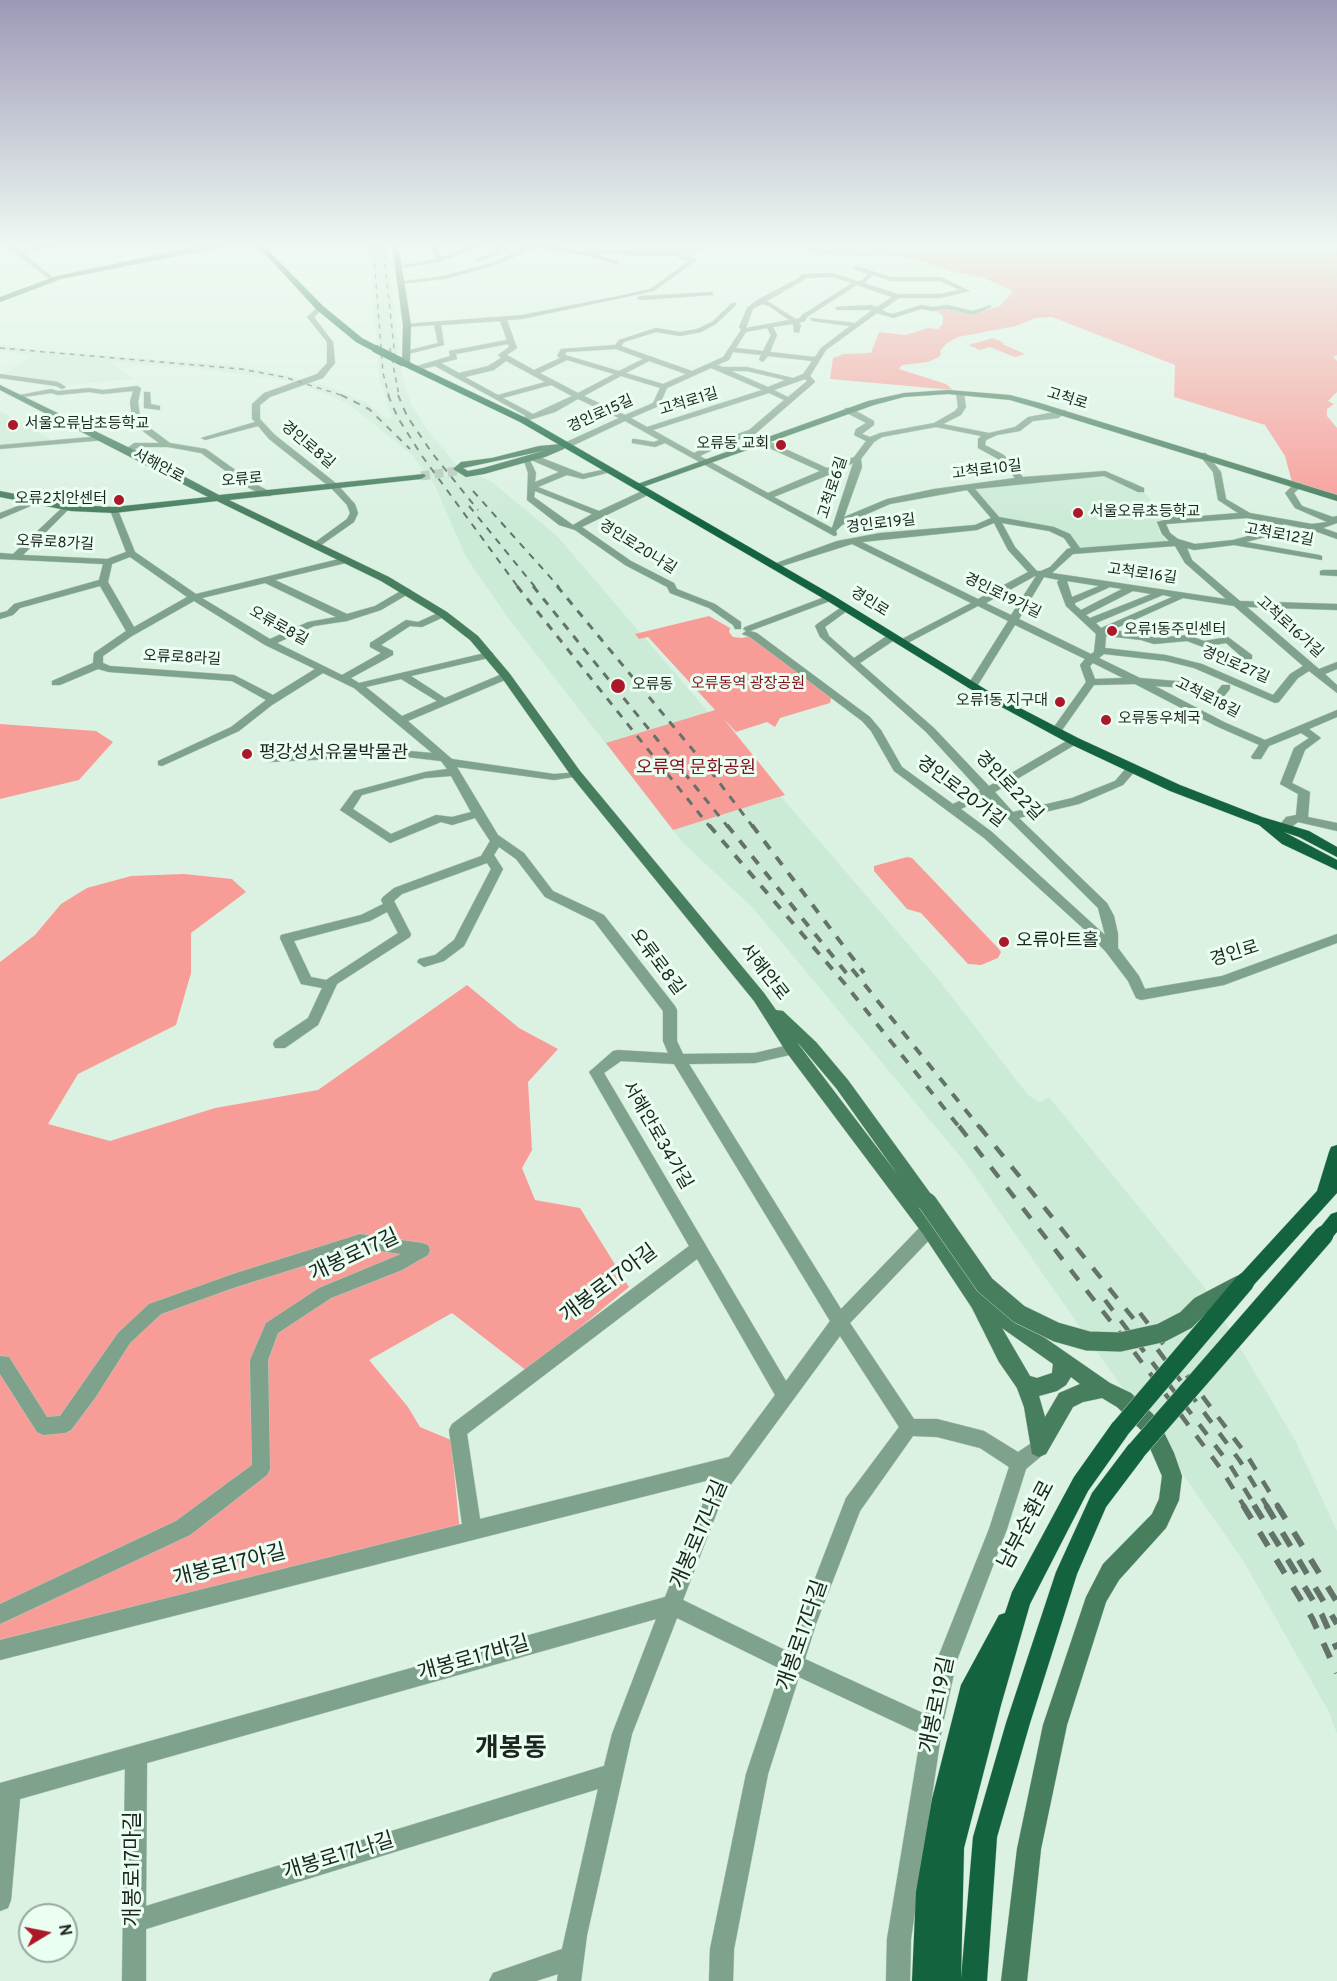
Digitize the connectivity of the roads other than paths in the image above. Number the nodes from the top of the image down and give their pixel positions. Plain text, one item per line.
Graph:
1 (326, 336) edge
2 (355, 336) edge
3 (407, 336) edge
4 (440, 336) edge
5 (509, 336) edge
6 (635, 336) edge
7 (740, 336) edge
8 (773, 336) edge
9 (839, 336) edge
10 (824, 338) dead end
11 (511, 341) junction
12 (617, 347) junction
13 (823, 349) junction
14 (731, 350) junction
15 (408, 352) junction
16 (506, 357) junction
17 (765, 357) junction
18 (567, 358) junction
19 (648, 359) junction
20 (816, 359) junction
21 (404, 362) junction
22 (435, 363) junction
23 (711, 365) junction
24 (417, 369) junction
25 (720, 369) junction
26 (536, 372) junction
27 (619, 374) junction
28 (692, 374) junction
29 (0, 376) edge
30 (458, 376) junction
31 (806, 376) junction
32 (793, 380) junction
33 (553, 382) junction
34 (0, 387) edge
35 (664, 387) junction
36 (51, 391) junction
37 (768, 391) junction
38 (960, 393) junction
39 (147, 394) dead end
40 (576, 395) junction
41 (18, 396) junction
42 (497, 397) junction
43 (790, 400) junction
44 (157, 408) dead end
45 (848, 410) junction
46 (1062, 412) junction
47 (528, 419) junction
48 (627, 419) junction
49 (260, 423) junction
50 (936, 425) junction
51 (646, 430) junction
52 (987, 435) junction
53 (102, 438) junction
54 (205, 438) dead end
55 (664, 440) junction
56 (871, 440) junction
57 (635, 441) dead end
58 (761, 441) junction
59 (168, 445) junction
60 (564, 446) junction
61 (0, 447) edge
62 (135, 454) junction
63 (1203, 455) junction
64 (694, 456) junction
65 (530, 459) junction
66 (857, 459) junction
67 (705, 461) junction
68 (464, 470) tunnel mouth
69 (608, 470) junction
70 (566, 472) junction
71 (828, 472) junction
72 (421, 476) tunnel mouth
73 (1021, 480) junction
74 (1298, 484) junction
75 (334, 486) junction
76 (637, 486) junction
77 (531, 487) junction
78 (970, 488) junction
79 (1141, 489) dead end
80 (647, 492) junction
81 (0, 494) edge
82 (268, 494) junction
83 (768, 496) junction
84 (217, 498) junction
85 (1337, 498) edge
86 (36, 502) junction
87 (66, 507) junction
88 (1163, 507) dead end
89 (114, 510) junction
90 (599, 514) junction
91 (1247, 515) junction
92 (0, 516) edge
93 (996, 519) junction
94 (1336, 520) edge
95 (1174, 521) junction
96 (1280, 522) junction
97 (838, 523) junction
98 (1311, 526) junction
99 (576, 527) junction
100 (834, 532) junction
101 (1337, 536) edge
102 (853, 541) junction
103 (1173, 542) junction
104 (1233, 543) junction
105 (837, 544) junction
106 (317, 545) junction
107 (1078, 551) junction
108 (131, 553) junction
109 (0, 556) edge
110 (16, 556) junction
111 (1319, 558) dead end
112 (347, 560) junction
113 (108, 562) junction
114 (772, 566) junction
115 (1323, 573) dead end
116 (1337, 573) edge
117 (1037, 574) junction
118 (1064, 579) junction
119 (267, 580) junction
120 (103, 582) junction
121 (1108, 585) junction
122 (1131, 588) junction
123 (407, 591) junction
124 (1161, 593) junction
125 (1181, 596) junction
126 (194, 597) junction
127 (830, 598) junction
128 (978, 601) junction
129 (1070, 601) junction
130 (1239, 604) junction
131 (1337, 607) edge
132 (846, 608) junction
133 (443, 614) junction
134 (1080, 614) junction
135 (0, 616) edge
136 (347, 618) junction
137 (1014, 619) junction
138 (1090, 622) junction
139 (744, 630) junction
140 (132, 632) junction
141 (1100, 632) junction
142 (897, 640) junction
143 (269, 643) junction
144 (489, 655) junction
145 (1096, 655) junction
146 (1248, 657) dead end
147 (854, 663) junction
148 (98, 665) junction
149 (1337, 665) edge
150 (1309, 666) junction
151 (322, 669) junction
152 (1318, 674) junction
153 (402, 675) junction
154 (506, 676) junction
155 (342, 679) junction
156 (1136, 681) junction
157 (1090, 682) junction
158 (56, 683) dead end
159 (358, 686) junction
160 (972, 686) junction
161 (1226, 687) dead end
162 (1337, 690) edge
163 (274, 700) junction
164 (445, 702) junction
165 (1337, 713) edge
166 (401, 720) junction
167 (1301, 728) junction
168 (1056, 731) junction
169 (1074, 741) junction
170 (1264, 744) junction
171 (1257, 757) dead end
172 (273, 760) dead end
173 (162, 763) dead end
174 (449, 764) junction
175 (1131, 769) junction
176 (576, 774) junction
177 (987, 792) junction
178 (954, 808) junction
179 (478, 814) junction
180 (1010, 816) junction
181 (1302, 819) junction
182 (1257, 820) junction
183 (1284, 827) junction
184 (1337, 827) edge
185 (1304, 834) junction
186 (497, 839) junction
187 (1337, 847) edge
188 (1307, 850) junction
189 (1337, 853) edge
190 (488, 855) junction
191 (1337, 866) edge
192 (1337, 876) edge
193 (390, 906) junction
194 (1337, 938) edge
195 (1111, 949) junction
196 (424, 962) dead end
197 (330, 986) junction
198 (1141, 994) joint
199 (759, 997) junction
200 (280, 1044) dead end
201 (793, 1049) junction
202 (678, 1059) junction
203 (1337, 1152) edge
204 (1337, 1181) edge
205 (1324, 1197) junction
206 (1337, 1219) edge
207 (928, 1229) junction
208 (1331, 1233) edge
209 (699, 1248) junction
210 (1245, 1282) junction
211 (979, 1302) junction
212 (840, 1323) junction
213 (1061, 1360) junction
214 (3, 1363) dead end
215 (1024, 1383) junction
216 (1103, 1389) junction
217 (785, 1396) junction
218 (909, 1427) junction
219 (1039, 1447) junction
220 (1019, 1463) junction
221 (735, 1464) junction
222 (472, 1530) junction
223 (1020, 1600) junction
224 (672, 1605) junction
225 (0, 1614) edge
226 (0, 1650) edge
227 (793, 1664) junction
228 (932, 1728) junction
229 (136, 1756) junction
230 (613, 1774) junction
231 (5, 1793) edge
232 (0, 1900) edge
233 (135, 1921) junction
234 (573, 1957) junction
235 (974, 1979) edge
236 (134, 1981) edge
237 (501, 1981) edge
238 (569, 1981) edge
239 (721, 1981) edge
240 (898, 1981) edge
241 (925, 1981) edge
242 (948, 1981) edge
243 (1014, 1981) edge

1 - 49 street, 경인로8길
2 - 21 main road, 경인로, bridge
3 - 15 main road
4 - 15 street
5 - 11 street
6 - 12 street
7 - 14 street, 경인로15길
8 - 17 street
9 - 13 street
10 - 13 street
11 - 16 street
11 - 22 street
12 - 18 street
12 - 19 street
13 - 20 street
14 - 17 street
14 - 23 street, 경인로15길
15 - 21 main road
16 - 26 street, 고척로1길
16 - 30 street
17 - 20 street
18 - 26 street
18 - 27 street
19 - 27 street
19 - 28 street
20 - 31 street
21 - 24 main road, 경인로
22 - 24 street
22 - 30 street
23 - 25 street
23 - 28 street, 경인로15길
24 - 47 main road, 경인로
25 - 32 street
25 - 37 street
26 - 33 street, 고척로1길
27 - 35 street
27 - 40 street
28 - 35 street, 경인로15길
29 - 36 street
30 - 42 street
31 - 32 street, 고척로1길
31 - 43 street
32 - 37 street, 고척로1길
33 - 40 street, 고척로1길
33 - 42 street
34 - 41 main road, 서해안로
35 - 48 street, 경인로15길
36 - 41 street
36 - 59 street
37 - 43 street
37 - 51 street, 고척로1길
38 - 45 main road, 고척로
38 - 46 main road, 고척로
38 - 50 street
39 - 44 street
40 - 47 street
40 - 48 street, 고척로1길
41 - 53 main road, 서해안로
42 - 47 street
43 - 64 street
45 - 56 street
45 - 58 main road, 고척로
46 - 52 street
46 - 63 main road, 고척로
47 - 60 main road, 경인로
48 - 51 street, 고척로1길
48 - 60 street, 경인로15길
49 - 54 street
49 - 75 street, 경인로8길
50 - 52 street
50 - 56 street
51 - 55 street, 고척로1길
52 - 73 street
53 - 61 street
53 - 62 main road, 서해안로
55 - 57 street, 고척로1길
55 - 64 street, 고척로1길
56 - 66 street, 고척로6길
58 - 67 main road, 고척로
58 - 71 street
59 - 62 street
59 - 82 street
60 - 65 main road
60 - 65 main road
60 - 68 main road
60 - 69 main road, 경인로
62 - 84 main road, 서해안로
63 - 74 main road, 고척로
63 - 91 street
64 - 67 street, 고척로1길
65 - 70 street
65 - 77 street, 경인로20나길
66 - 71 street
66 - 97 street, 고척로6길
67 - 76 main road, 고척로
67 - 83 street, 고척로1길
69 - 70 street
69 - 76 main road, 경인로
70 - 77 street
71 - 83 street
72 - 75 main road, 오류로
73 - 78 street, 고척로10길
73 - 79 street, 고척로10길
74 - 85 main road, 고척로
74 - 94 street, 고척로12길
75 - 82 main road, 오류로
75 - 106 street
76 - 80 main road, 경인로
77 - 90 street, 경인로20나길
77 - 99 street, 경인로20나길
78 - 93 street
78 - 97 street, 고척로10길
80 - 90 street
80 - 114 main road, 경인로
81 - 86 main road, 오류로
82 - 84 main road, 오류로
83 - 100 street, 고척로1길
84 - 89 main road, 오류로
84 - 106 main road, 서해안로
86 - 87 main road, 오류로
86 - 92 street
87 - 89 main road, 오류로
87 - 110 street
88 - 95 street
89 - 108 street
90 - 99 street
91 - 95 street, 고척로12길
91 - 96 street, 고척로12길
93 - 102 street, 경인로19길
93 - 107 street, 경인로19길
93 - 117 street
94 - 98 street, 고척로12길
95 - 103 street
96 - 98 street, 고척로12길
96 - 104 street, 고척로12길
97 - 100 street, 고척로6길
98 - 101 street, 고척로12길
99 - 139 street, 경인로20나길
100 - 105 street, 고척로6길
102 - 105 street, 경인로19길
102 - 128 street, 경인로19가길
103 - 104 street, 고척로12길
103 - 107 street, 고척로12길
103 - 130 street, 고척로16길
104 - 111 street, 고척로12길
105 - 114 street, 경인로19길
106 - 112 main road, 서해안로
107 - 117 street
108 - 113 street, 오류로8가길
108 - 126 street, 오류로8길
109 - 110 street, 오류로8가길
110 - 113 street, 오류로8가길
112 - 119 street, 오류로8라길
112 - 123 main road, 서해안로
113 - 120 street, 오류로8가길
114 - 127 main road, 경인로
115 - 116 street, 고척로12길
117 - 118 street, 고척로16길
117 - 128 street
117 - 137 street
118 - 121 street, 고척로16길
118 - 129 street
119 - 126 street, 오류로8라길
119 - 136 street
120 - 135 street
120 - 140 street
121 - 122 street, 고척로16길
121 - 129 street
122 - 124 street, 고척로16길
122 - 134 street
123 - 133 main road, 서해안로
123 - 136 street
124 - 125 street, 고척로16길
124 - 138 street
125 - 130 street, 고척로16길
125 - 141 street
126 - 140 street, 오류로8라길
126 - 143 street, 오류로8길
127 - 132 main road, 경인로
127 - 139 street
128 - 137 street, 경인로19가길
128 - 142 street
129 - 134 street
130 - 131 street, 고척로16길
130 - 150 street, 고척로16가길
132 - 142 main road, 경인로
132 - 147 street, 경인로22길
133 - 144 main road, 서해안로
133 - 155 street
134 - 138 street
136 - 143 street
137 - 145 street, 경인로19가길
137 - 160 street
138 - 141 street
139 - 178 street, 경인로20가길
140 - 148 street, 오류로8라길
141 - 145 street
141 - 146 street, 경인로27길
142 - 147 street
142 - 160 main road, 경인로
143 - 151 street, 오류로8길
144 - 153 street
144 - 154 main road, 서해안로
145 - 150 street, 경인로27길
145 - 156 street, 경인로19가길
145 - 157 street
147 - 177 street, 경인로22길
148 - 158 street, 오류로8라길
148 - 163 street, 오류로8라길
149 - 152 street, 고척로16가길
150 - 152 street, 고척로16가길
151 - 155 street, 오류로8길
151 - 163 street
152 - 162 street, 고척로16가길
153 - 159 street
153 - 164 street
154 - 164 street
154 - 176 main road, 서해안로
155 - 159 street, 오류로8길
156 - 157 street, 고척로18길
156 - 161 street, 고척로18길
156 - 170 street, 고척로18길
157 - 168 street
159 - 166 street, 오류로8길
160 - 168 main road, 경인로
163 - 173 street
164 - 166 street
165 - 167 street
166 - 174 street, 오류로8길
167 - 170 street
167 - 181 street
168 - 169 main road, 경인로
169 - 175 main road, 경인로
169 - 177 street
170 - 171 street
172 - 174 street
174 - 176 street
174 - 179 street, 오류로8길
174 - 179 street
175 - 180 street
175 - 182 main road, 경인로
176 - 199 main road, 서해안로
177 - 178 street
177 - 180 street, 경인로22길
178 - 195 street, 경인로20가길
179 - 186 street, 오류로8길
180 - 195 street, 경인로22길
181 - 183 street
181 - 184 street
182 - 183 main road, 경인로
182 - 188 main road, 경인로
183 - 185 main road, 경인로
185 - 187 main road
185 - 189 main road, 경인로
186 - 190 street
186 - 202 street, 오류로8길
188 - 191 main road, 경인로
188 - 192 main road
190 - 193 street
190 - 196 street
193 - 197 street
193 - 197 street
194 - 198 street, 경인로
195 - 198 street, 경인로20가길
197 - 200 street
199 - 201 main road, 서해안로
199 - 210 main road, bridge
201 - 202 street, 서해안로34가길
201 - 207 main road, 서해안로
202 - 209 street, 서해안로34가길
202 - 212 street, 오류로8길
203 - 205 main road
204 - 205 main road, 남부순환로
205 - 210 main road, 남부순환로
206 - 208 main road
207 - 211 main road, 서해안로
207 - 212 street, 개봉로17나길
208 - 235 main road, bridge
209 - 217 street, 서해안로34가길
209 - 222 street, 개봉로17아길
210 - 223 main road, 남부순환로, bridge
211 - 213 main road
211 - 215 main road
212 - 217 street, 개봉로17나길
212 - 218 street
213 - 215 main road
213 - 216 main road
214 - 225 street, 개봉로17길
215 - 219 main road
216 - 219 main road
216 - 243 main road
217 - 221 street, 개봉로17나길
218 - 220 street
218 - 227 street, 개봉로17다길
219 - 220 street
220 - 228 street, 개봉로19길
221 - 222 street, 개봉로17아길
221 - 224 street, 개봉로17나길
222 - 226 street, 개봉로17아길
223 - 241 main road
223 - 242 main road, 남부순환로
224 - 227 street
224 - 229 street, 개봉로17바길
224 - 230 street, 개봉로17나길
227 - 228 street
227 - 239 street, 개봉로17다길
228 - 240 street, 개봉로19길
229 - 231 street, 개봉로17바길
229 - 233 street, 개봉로17마길
230 - 233 street, 개봉로17나길
230 - 234 street, 개봉로17나길
231 - 232 street
233 - 236 street, 개봉로17마길
234 - 237 street
234 - 238 street, 개봉로17나길

